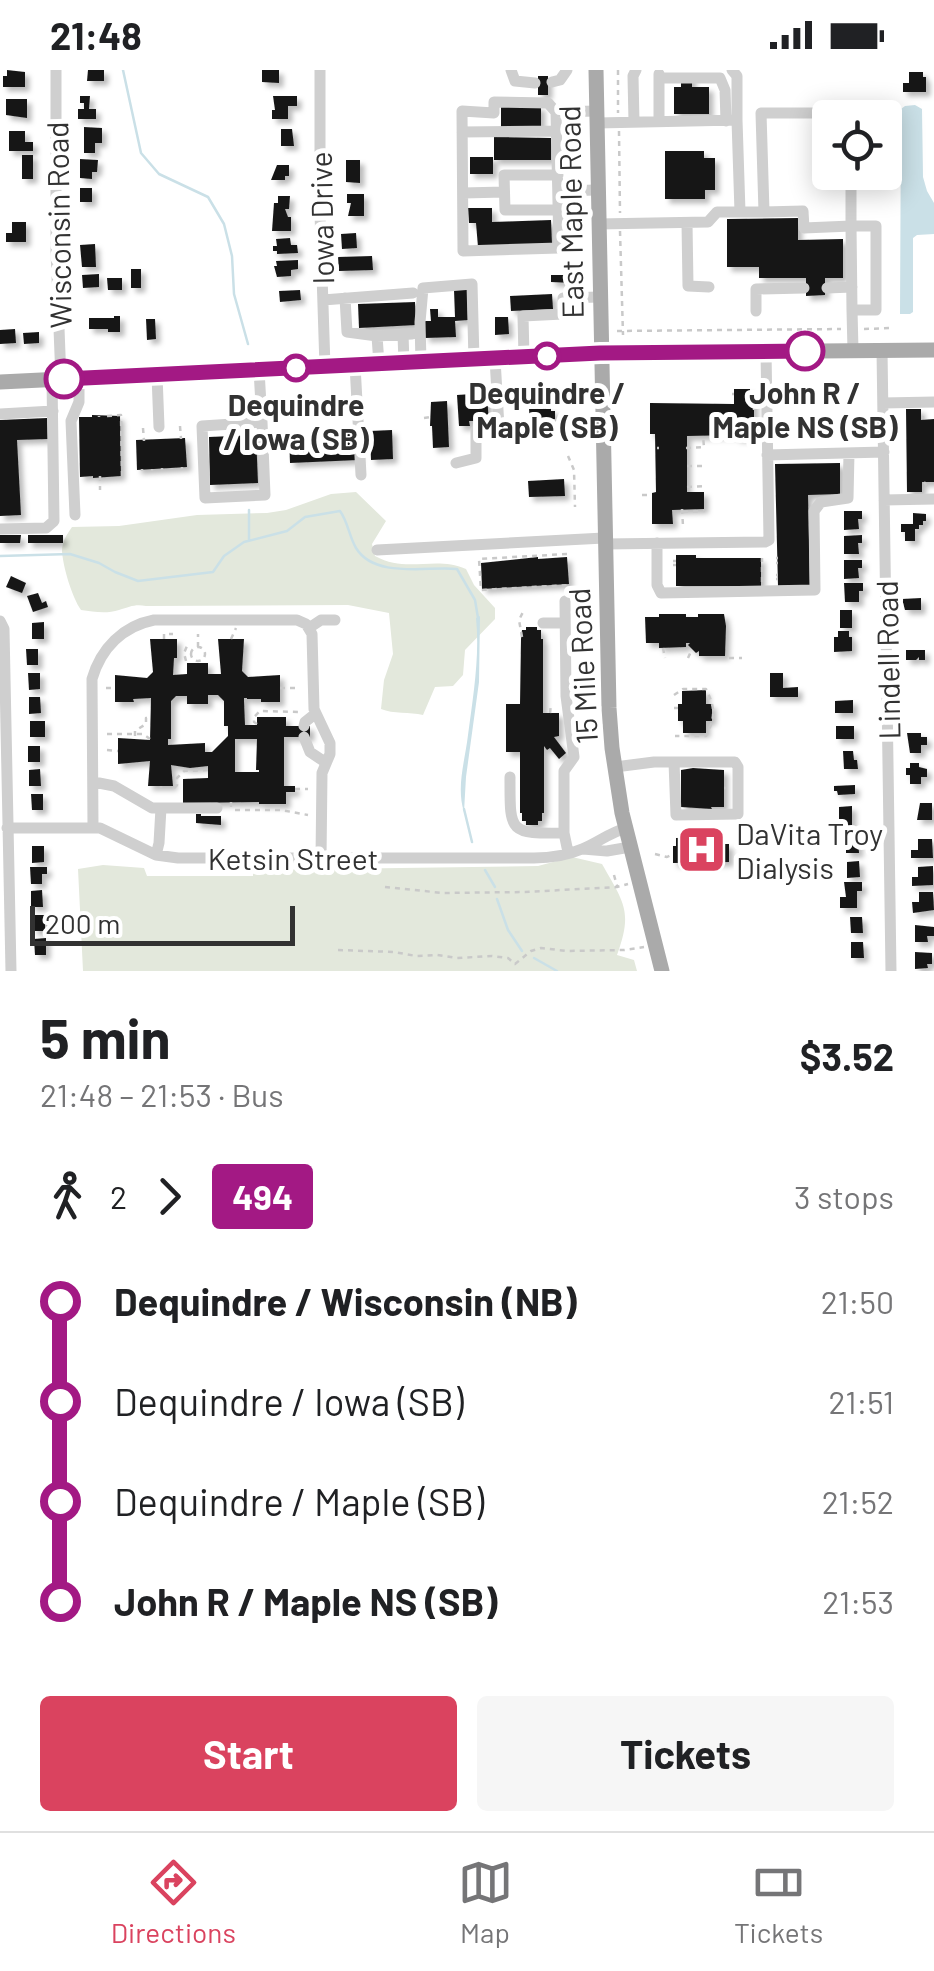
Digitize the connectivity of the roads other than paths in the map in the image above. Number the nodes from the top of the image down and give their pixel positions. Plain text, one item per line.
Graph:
1 (56, 70) edge
2 (320, 70) edge
3 (567, 70) edge
4 (596, 70) edge
5 (636, 70) edge
6 (732, 70) edge
7 (659, 74) edge
8 (513, 75) edge
9 (552, 82) dead end
10 (535, 83) dead end
11 (556, 112) junction
12 (812, 112) edge
13 (596, 117) junction
14 (731, 120) junction
15 (659, 121) junction
16 (634, 122) junction
17 (557, 131) junction
18 (462, 132) junction
19 (558, 175) junction
20 (598, 190) junction
21 (851, 190) edge
22 (558, 191) junction
23 (504, 192) junction
24 (462, 193) junction
25 (558, 210) junction
26 (740, 212) junction
27 (764, 212) junction
28 (687, 222) junction
29 (598, 224) junction
30 (852, 226) junction
31 (709, 287) dead end
32 (852, 287) junction
33 (804, 288) dead end
34 (827, 288) dead end
35 (414, 293) dead end
36 (599, 297) junction
37 (345, 298) junction
38 (323, 300) junction
39 (852, 310) junction
40 (756, 311) dead end
41 (377, 336) junction
42 (852, 350) junction
43 (882, 350) junction
44 (934, 350) edge
45 (766, 352) junction
46 (600, 353) junction
47 (524, 357) junction
48 (494, 359) junction
49 (474, 360) junction
50 (413, 362) junction
51 (378, 364) junction
52 (355, 365) junction
53 (325, 367) junction
54 (260, 370) junction
55 (157, 375) junction
56 (79, 378) junction
57 (56, 380) junction
58 (0, 382) edge
59 (934, 402) edge
60 (883, 403) junction
61 (52, 412) junction
62 (0, 414) edge
63 (262, 422) junction
64 (159, 427) dead end
65 (884, 452) junction
66 (849, 453) junction
67 (767, 455) junction
68 (456, 464) dead end
69 (361, 475) dead end
70 (934, 499) edge
71 (884, 500) junction
72 (75, 515) dead end
73 (0, 529) edge
74 (604, 541) junction
75 (657, 543) junction
76 (377, 550) dead end
77 (565, 601) dead end
78 (335, 620) dead end
79 (0, 621) edge
80 (543, 623) road end
81 (566, 623) junction
82 (310, 628) junction
83 (315, 714) junction
84 (325, 762) junction
85 (674, 762) junction
86 (615, 767) junction
87 (510, 777) dead end
88 (94, 782) junction
89 (161, 808) junction
90 (217, 808) dead end
91 (93, 827) junction
92 (8, 828) junction
93 (626, 828) junction
94 (564, 834) junction
95 (630, 847) junction
96 (584, 849) junction
97 (568, 852) junction
98 (156, 855) junction
99 (321, 858) junction
100 (10, 971) edge
101 (662, 971) edge
102 (891, 971) edge

1 - 57 street, Wisconsin Road
2 - 38 street, Iowa Drive
3 - 9 street
4 - 13 main road, East Maple Road
5 - 16 street
6 - 14 street
7 - 14 street
7 - 15 street
8 - 10 street
11 - 13 street
11 - 17 street
11 - 18 street
12 - 27 street
13 - 16 street
13 - 20 main road, East Maple Road
14 - 15 street
14 - 26 street
15 - 16 street
17 - 18 street
17 - 19 street
18 - 24 street
19 - 22 street
19 - 23 street
20 - 22 street
20 - 29 main road, East Maple Road
21 - 30 street
22 - 25 street
23 - 24 street
23 - 25 street
24 - 25 street
26 - 27 street
26 - 28 street
27 - 30 street
28 - 29 street
28 - 31 street
29 - 36 main road, East Maple Road
30 - 32 street
30 - 39 street
32 - 34 street
32 - 39 street
33 - 40 street
35 - 37 street
36 - 46 main road, East Maple Road
36 - 47 street
37 - 38 street
37 - 41 street
38 - 53 street, Iowa Drive
39 - 42 street
41 - 50 street
41 - 51 street
42 - 43 main road
42 - 45 main road
43 - 44 main road
43 - 60 street, Lindell Road
45 - 46 main road
45 - 67 street
46 - 47 main road
46 - 74 main road, 15 Mile Road
47 - 48 main road
48 - 49 main road
48 - 68 street
49 - 50 main road
49 - 50 street
50 - 51 main road
51 - 52 main road
52 - 53 main road
52 - 69 street
53 - 54 main road
54 - 55 main road
54 - 63 street
55 - 56 main road
55 - 64 street
56 - 57 main road
56 - 72 street
57 - 58 main road
57 - 61 street, Wisconsin Road
59 - 60 street
60 - 65 street, Lindell Road
61 - 62 street
61 - 73 street, Wisconsin Road
63 - 63 street
65 - 66 street
65 - 71 street, Lindell Road
66 - 67 street
66 - 75 street
67 - 75 street
70 - 71 street
71 - 102 street, Lindell Road
74 - 75 street
74 - 76 street
74 - 86 main road, 15 Mile Road
77 - 81 street
78 - 82 street
79 - 92 street
80 - 81 street
81 - 94 street
82 - 83 street
82 - 88 street
83 - 84 street
83 - 84 street
84 - 99 street
85 - 85 street
85 - 86 street
86 - 93 main road, 15 Mile Road
87 - 94 street
88 - 89 street
88 - 91 street
89 - 90 street
89 - 98 street
91 - 92 street, Ketsin Street
91 - 98 street, Ketsin Street
92 - 100 street
93 - 95 main road, 15 Mile Road
93 - 96 street, Ketsin Street
94 - 97 street
95 - 96 street, Ketsin Street
95 - 101 main road, 15 Mile Road
96 - 97 street, Ketsin Street
97 - 99 street, Ketsin Street
98 - 99 street, Ketsin Street

